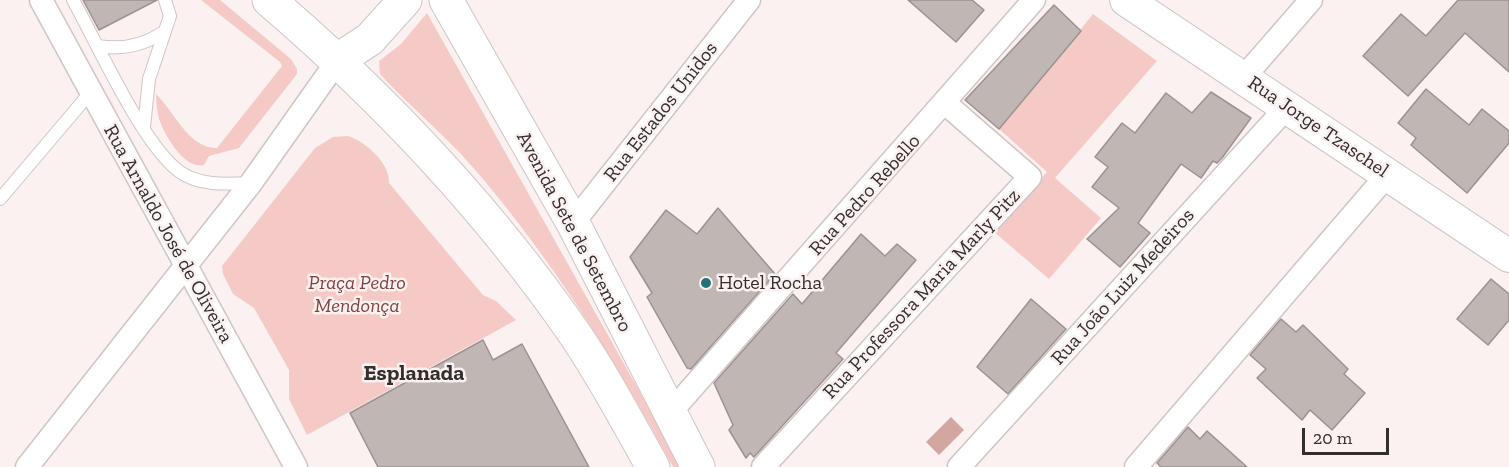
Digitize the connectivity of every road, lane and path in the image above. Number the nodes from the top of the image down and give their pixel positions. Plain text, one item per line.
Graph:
1 (41, 0) edge
2 (73, 0) edge
3 (165, 0) edge
4 (269, 0) edge
5 (405, 0) edge
6 (446, 0) edge
7 (749, 0) edge
8 (1034, 0) edge
9 (1125, 0) edge
10 (1311, 0) edge
11 (162, 33) junction
12 (98, 46) junction
13 (338, 60) junction
14 (1244, 77) junction
15 (90, 93) junction
16 (946, 104) junction
17 (1287, 107) junction
18 (143, 129) junction
19 (1388, 174) junction
20 (251, 183) junction
21 (0, 199) edge
22 (573, 223) junction
23 (1509, 256) edge
24 (186, 267) junction
25 (669, 414) junction
26 (27, 467) edge
27 (296, 467) edge
28 (653, 467) edge
29 (698, 467) edge
30 (763, 467) edge
31 (959, 467) edge
32 (1136, 467) edge

1 - 15 street, Rua Arnaldo José de Oliveira
2 - 12 lane
3 - 11 lane
4 - 13 main road
5 - 13 main road
6 - 22 main road, Avenida Sete de Setembro
7 - 22 street, Rua Estados Unidos
8 - 16 street, Rua Pedro Rebello
9 - 14 main road, Rua Jorge Tzaschel
10 - 14 street
11 - 12 lane
11 - 18 lane
12 - 18 lane
13 - 20 street
13 - 28 main road
14 - 17 main road, Rua Jorge Tzaschel
15 - 21 lane
15 - 24 street, Rua Arnaldo José de Oliveira
16 - 25 street, Rua Pedro Rebello
16 - 30 street, Rua Professora Maria Marly Pitz
17 - 19 main road, Rua Jorge Tzaschel
17 - 31 street, Rua João Luiz Medeiros
18 - 20 lane
19 - 23 main road, Rua Jorge Tzaschel
19 - 32 street
20 - 24 street
22 - 25 main road, Avenida Sete de Setembro
24 - 26 street
24 - 27 street, Rua Arnaldo José de Oliveira
25 - 29 main road, Avenida Sete de Setembro

